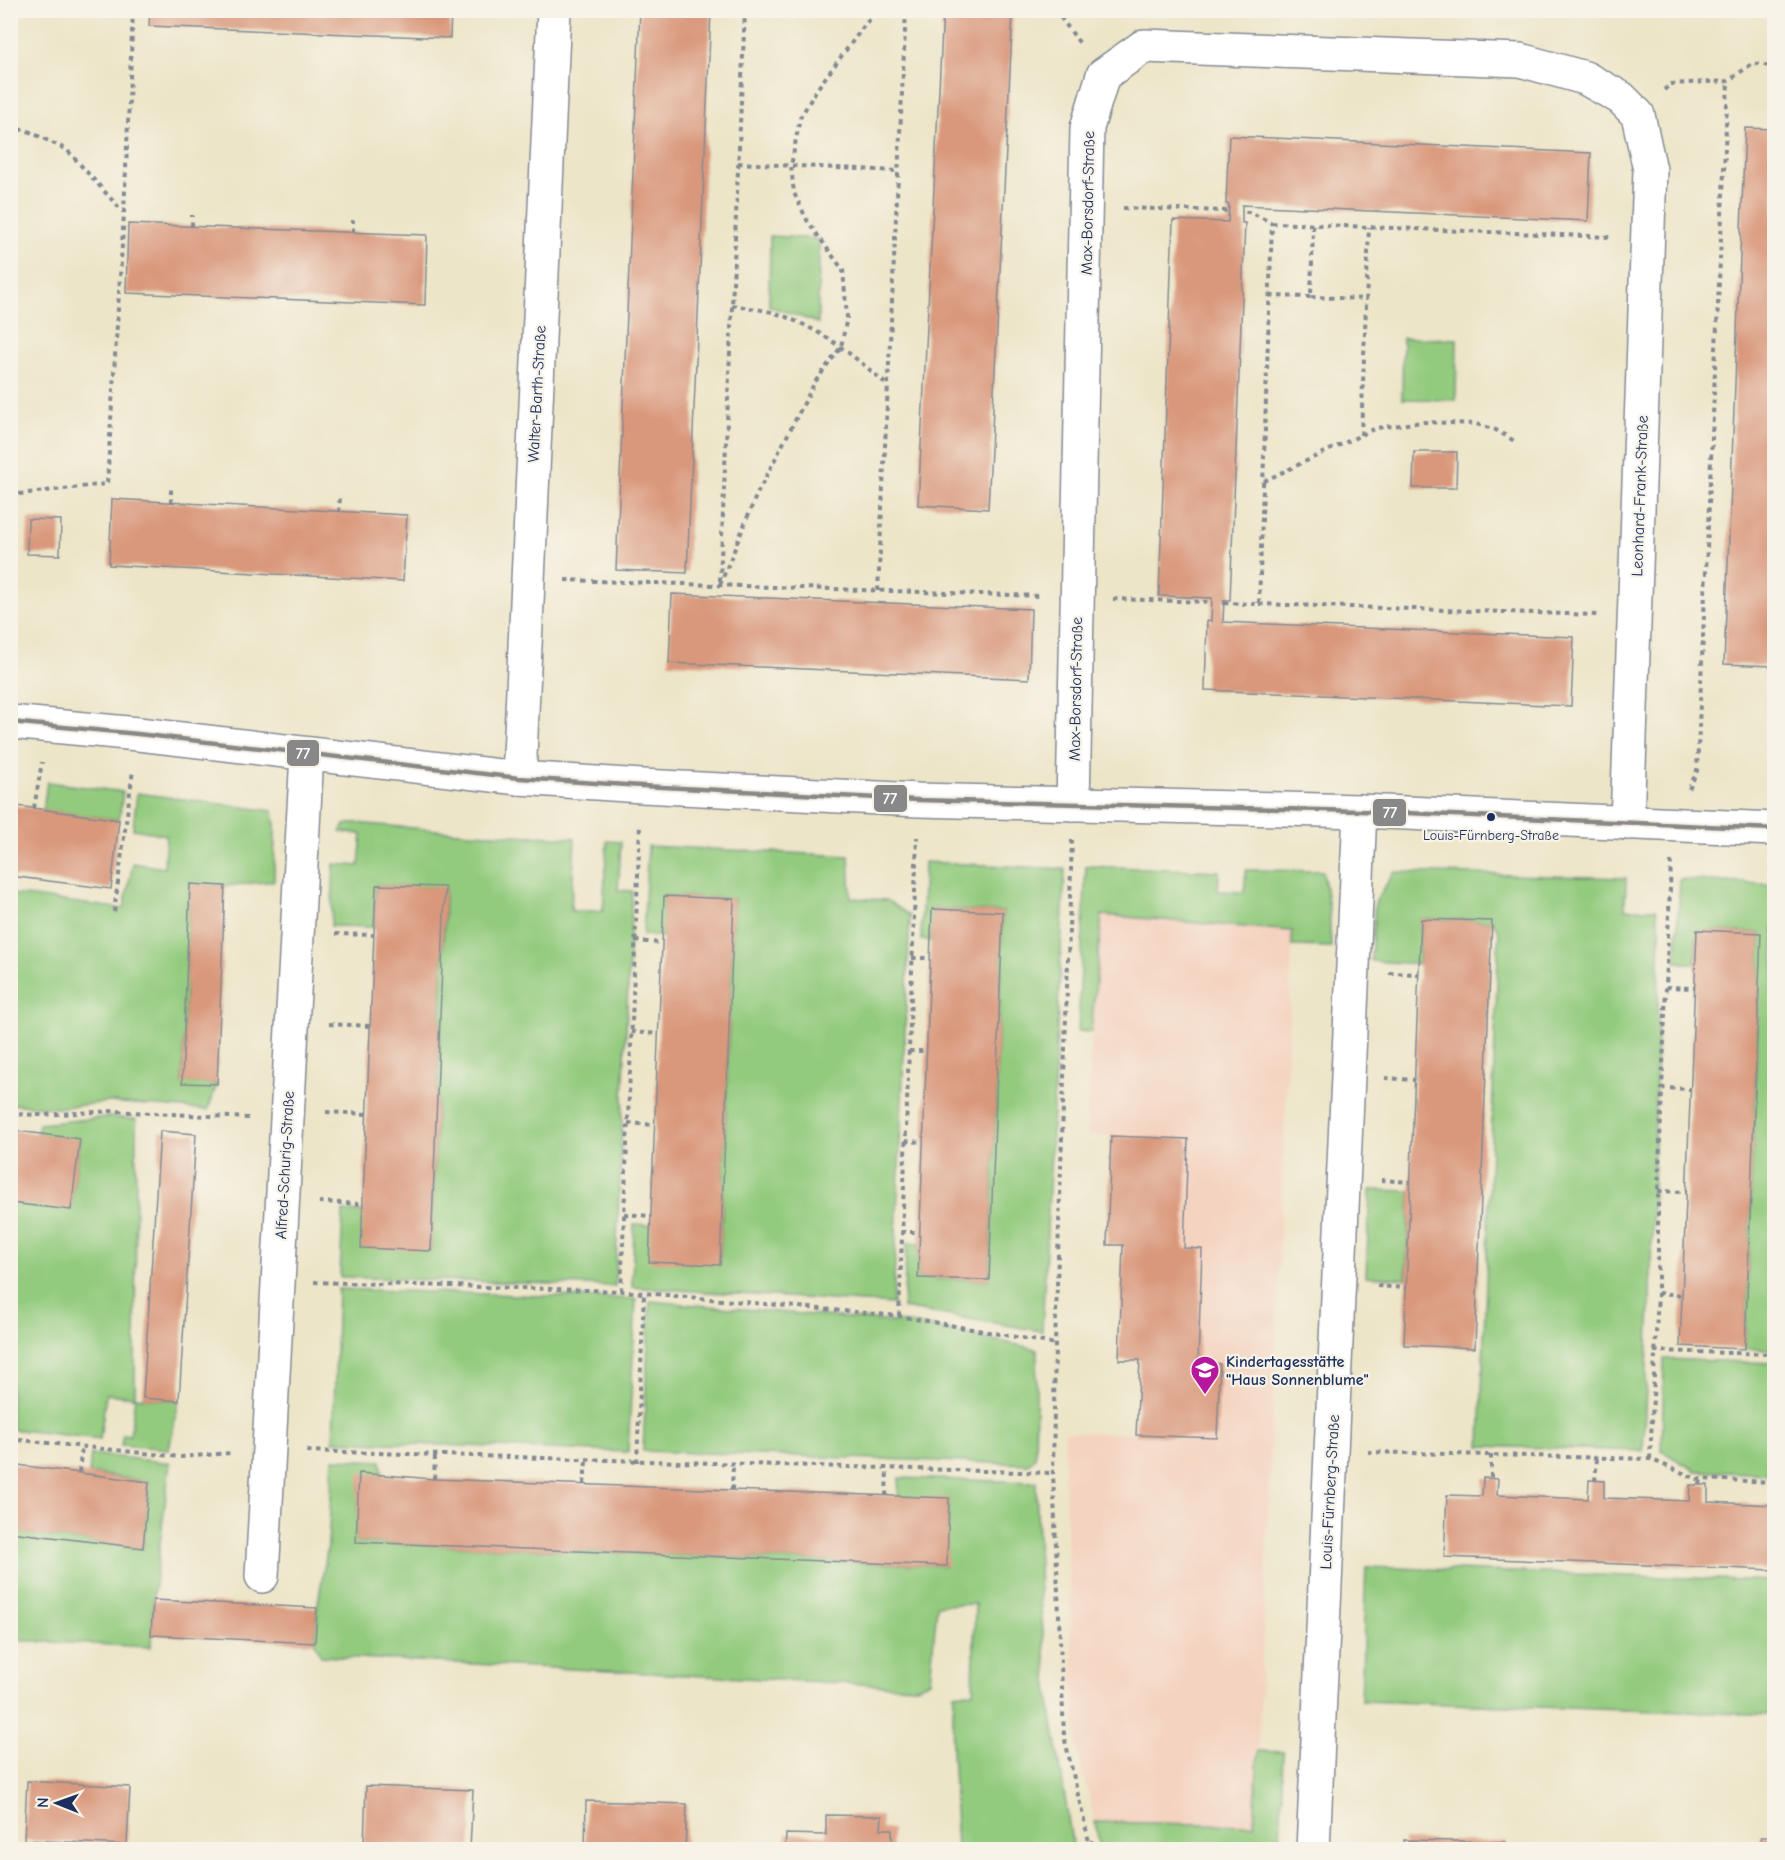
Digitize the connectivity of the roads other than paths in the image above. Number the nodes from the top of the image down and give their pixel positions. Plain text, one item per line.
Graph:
1 (554, 10) edge
2 (1650, 170) joint
3 (10, 722) edge
4 (307, 754) junction
5 (519, 778) junction
6 (1073, 804) junction
7 (1360, 811) junction
8 (1627, 823) junction
9 (1774, 829) edge
10 (262, 1576) dead end
11 (1313, 1850) edge

1 - 5 street, Walter-Barth-Straße
2 - 6 street, Max-Borsdorf-Straße
2 - 8 street, Leonhard-Frank-Straße
3 - 4 street
4 - 5 street
4 - 10 street, Alfred-Schurig-Straße
5 - 6 street
6 - 7 street
7 - 8 street
7 - 11 street, Louis-Fürnberg-Straße
8 - 9 street

